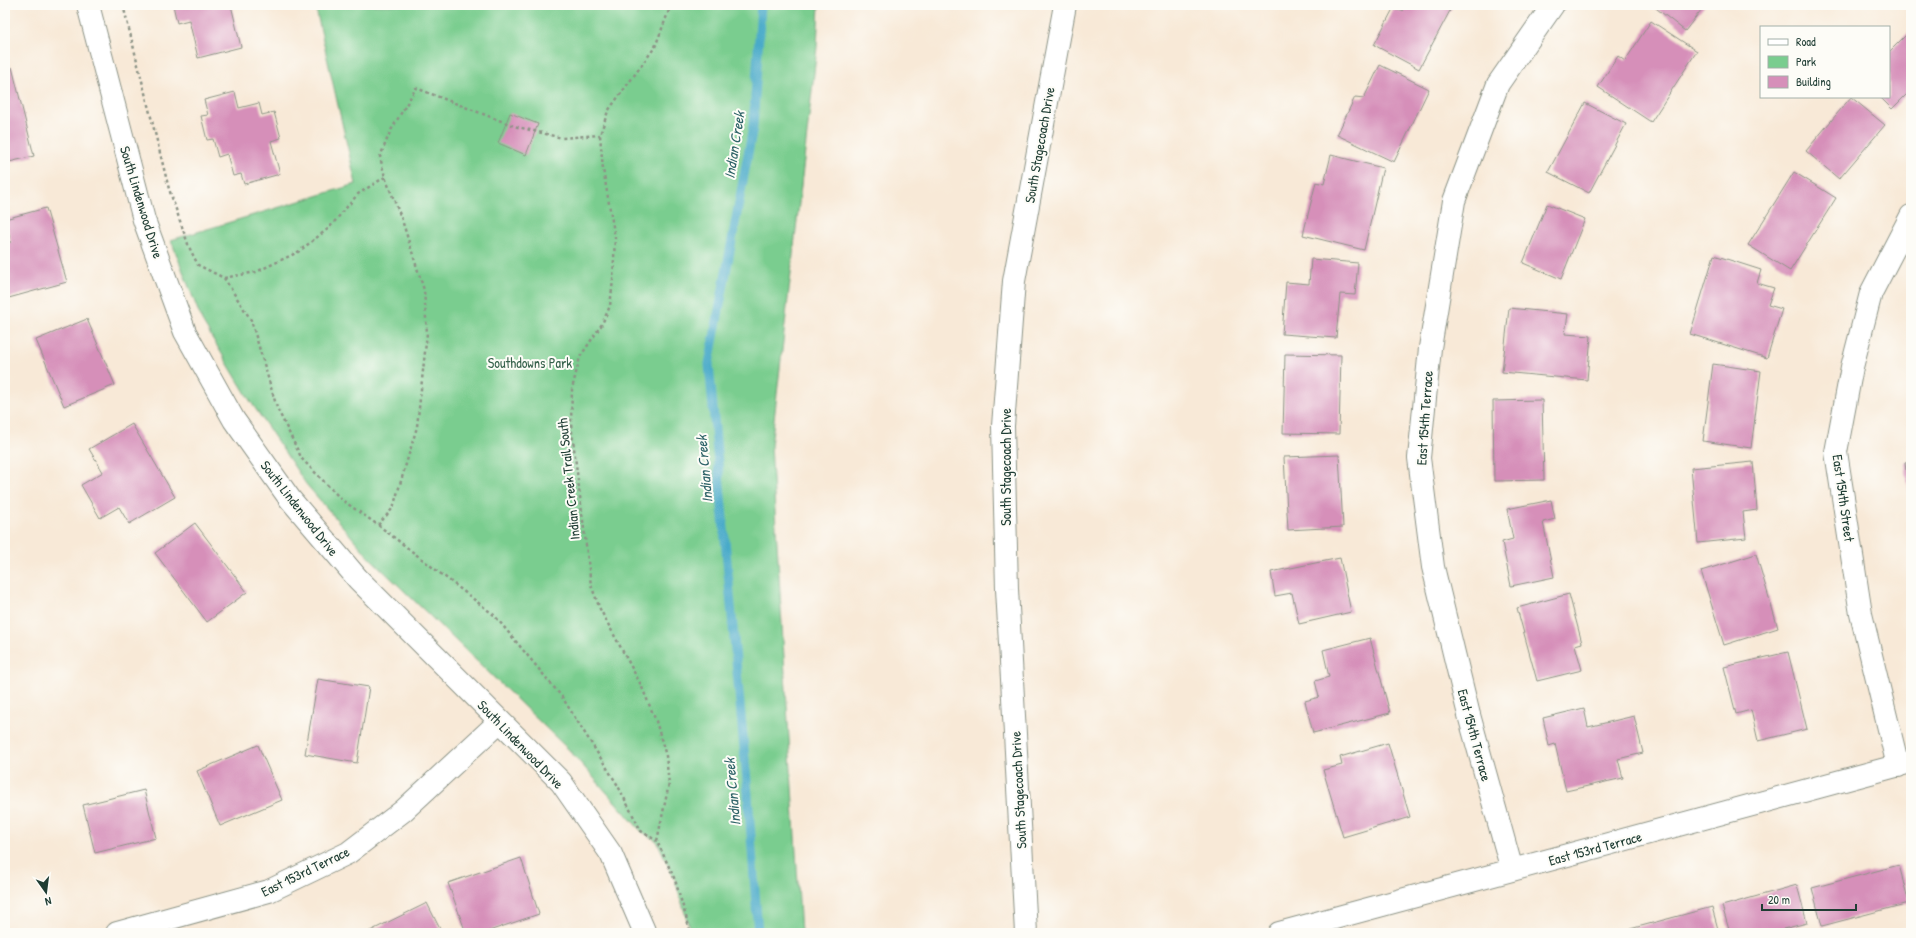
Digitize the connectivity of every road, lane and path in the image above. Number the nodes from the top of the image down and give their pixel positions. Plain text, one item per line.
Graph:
1 (88, 5) edge
2 (123, 5) edge
3 (671, 5) edge
4 (1065, 5) edge
5 (1553, 5) edge
6 (600, 135) junction
7 (385, 177) junction
8 (1911, 216) edge
9 (224, 278) junction
10 (378, 525) junction
11 (500, 722) junction
12 (1904, 764) edge
13 (658, 841) junction
14 (1512, 870) junction
15 (117, 933) edge
16 (645, 933) edge
17 (691, 933) edge
18 (1026, 933) edge
19 (1279, 933) edge

1 - 11 street, South Lindenwood Drive
2 - 9 path
3 - 6 path, Indian Creek Trail South
4 - 18 street, South Stagecoach Drive
5 - 14 street, East 154th Terrace
6 - 7 path
6 - 13 path, Indian Creek Trail South
7 - 9 path
7 - 10 path
8 - 12 street, East 154th Street
9 - 10 path
10 - 13 path
11 - 15 street, East 153rd Terrace
11 - 16 street, South Lindenwood Drive
12 - 14 street, East 153rd Terrace
13 - 17 path
14 - 19 street, East 153rd Terrace

